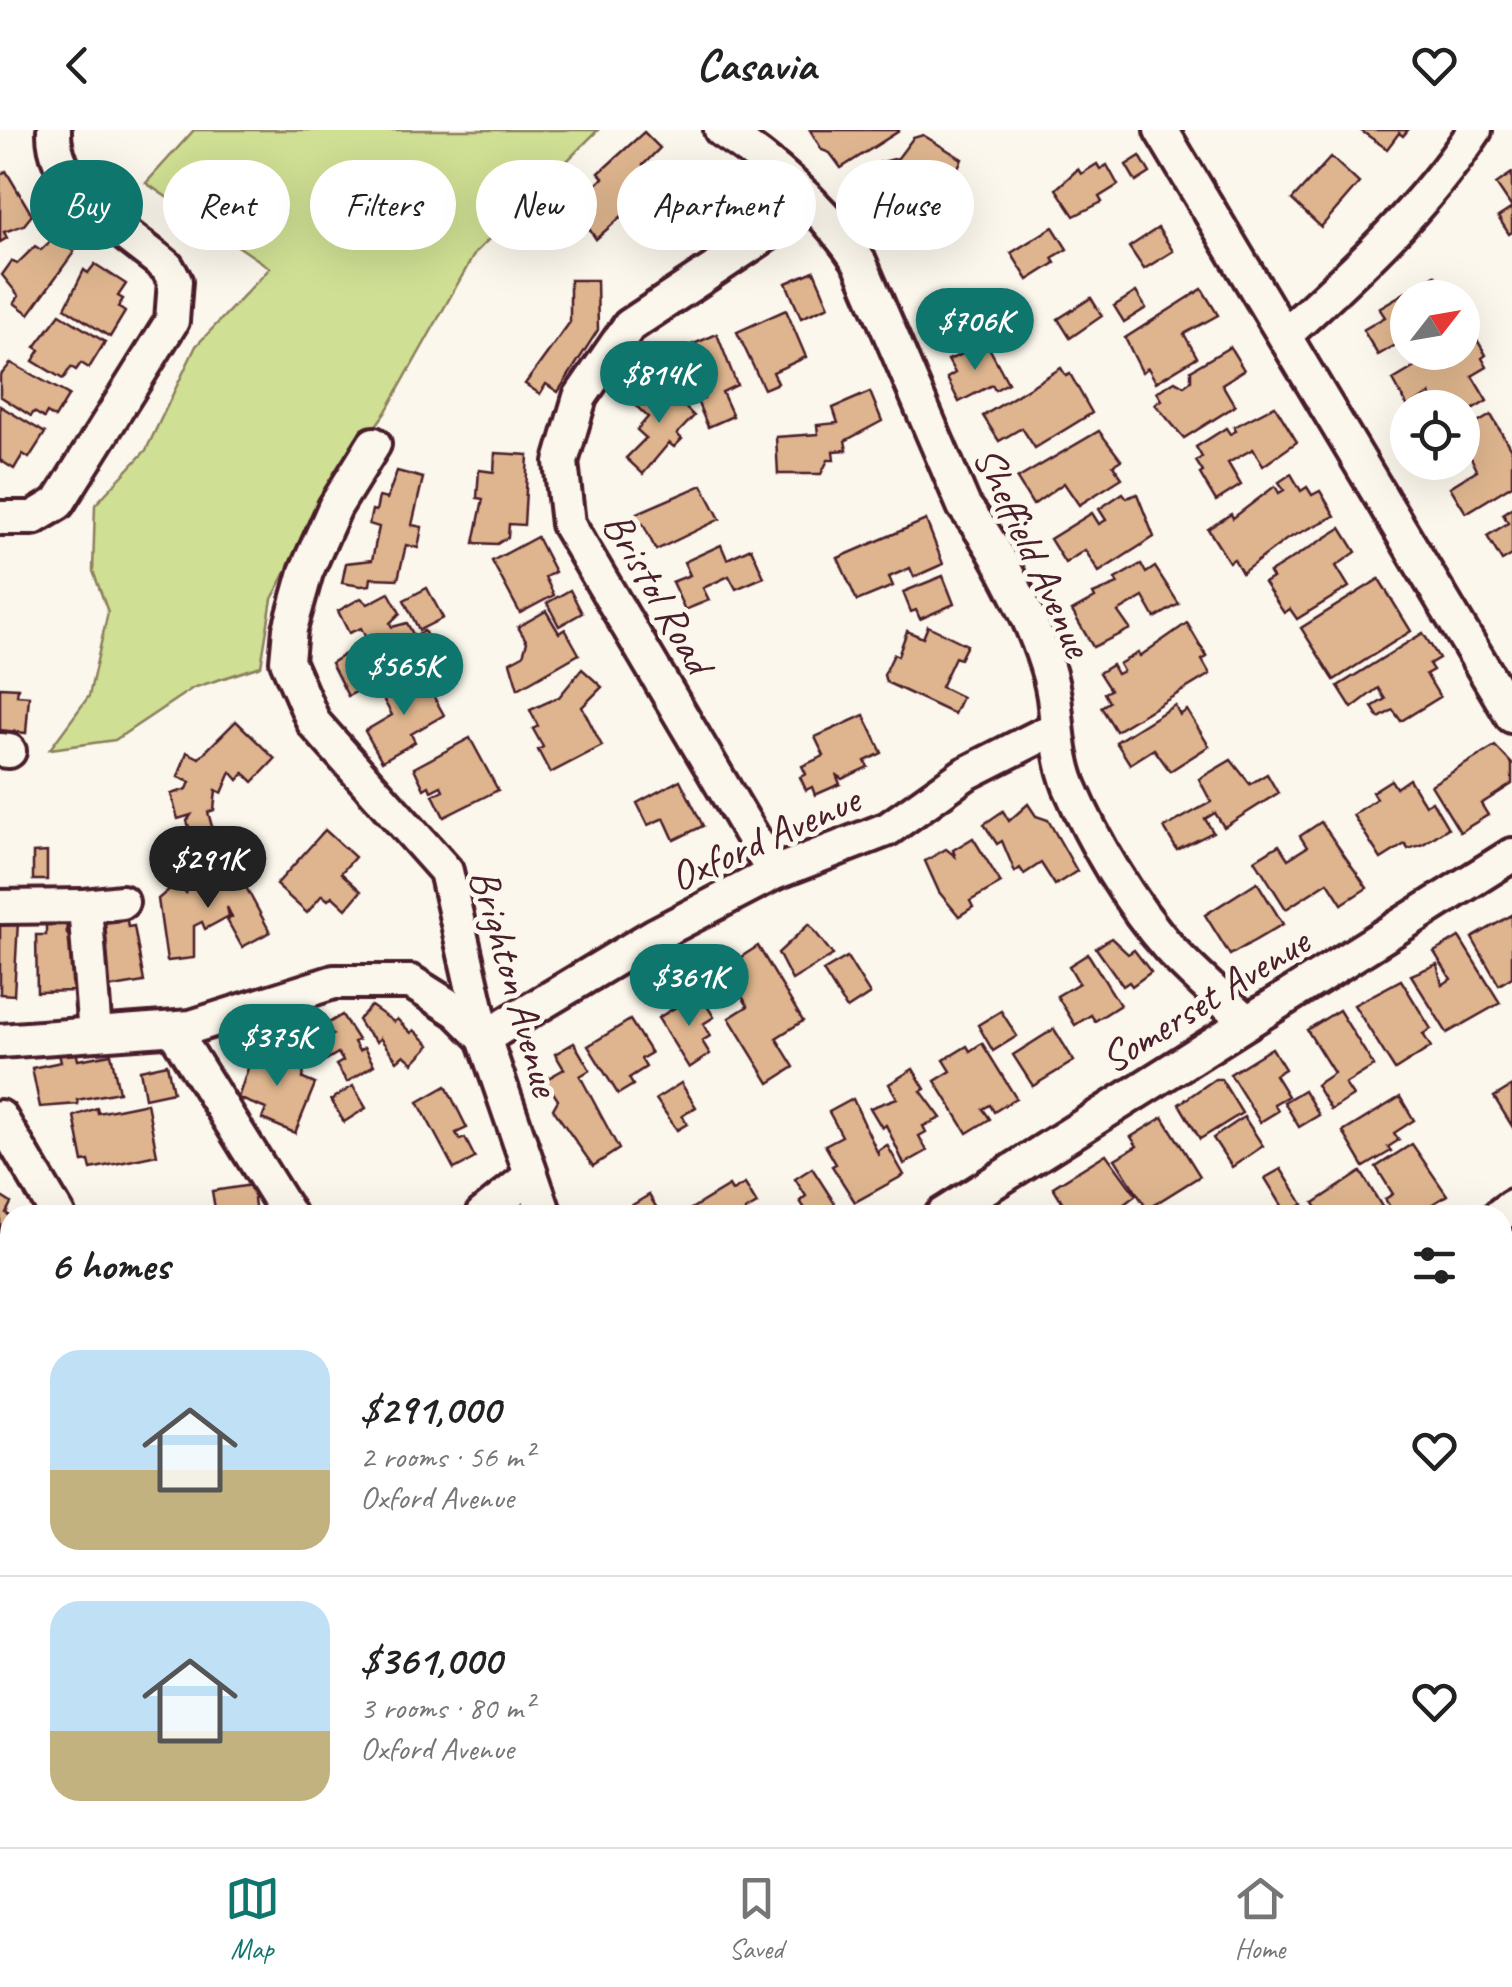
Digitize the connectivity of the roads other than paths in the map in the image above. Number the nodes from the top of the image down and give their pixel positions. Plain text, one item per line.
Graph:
1 (54, 130) edge
2 (721, 130) edge
3 (1161, 130) edge
4 (1475, 130) edge
5 (762, 160) edge
6 (816, 208) edge
7 (743, 250) edge
8 (1285, 334) junction
9 (374, 444) dead end
10 (0, 518) edge
11 (1512, 716) edge
12 (1054, 729) junction
13 (1512, 855) edge
14 (774, 872) junction
15 (122, 902) dead end
16 (85, 906) junction
17 (0, 907) edge
18 (1246, 1022) junction
19 (173, 1028) junction
20 (95, 1034) junction
21 (484, 1038) junction
22 (0, 1041) edge
23 (0, 1117) edge
24 (529, 1177) junction
25 (52, 1205) edge
26 (283, 1205) edge
27 (494, 1205) edge
28 (541, 1205) edge
29 (962, 1205) edge

1 - 10 street
2 - 5 street, Sheffield Avenue
3 - 8 street
4 - 8 street
6 - 12 street, Sheffield Avenue
7 - 14 street, Bristol Road
8 - 11 street
9 - 21 street, Brighton Avenue
12 - 14 street, Oxford Avenue
12 - 18 street, Sheffield Avenue
13 - 18 street, Somerset Avenue
14 - 21 street, Oxford Avenue
15 - 16 street
16 - 17 street
16 - 20 street
18 - 29 street, Somerset Avenue
19 - 20 street
19 - 21 street
19 - 26 street
20 - 22 street
21 - 24 street, Brighton Avenue
23 - 25 street
24 - 27 street
24 - 28 street, Brighton Avenue

